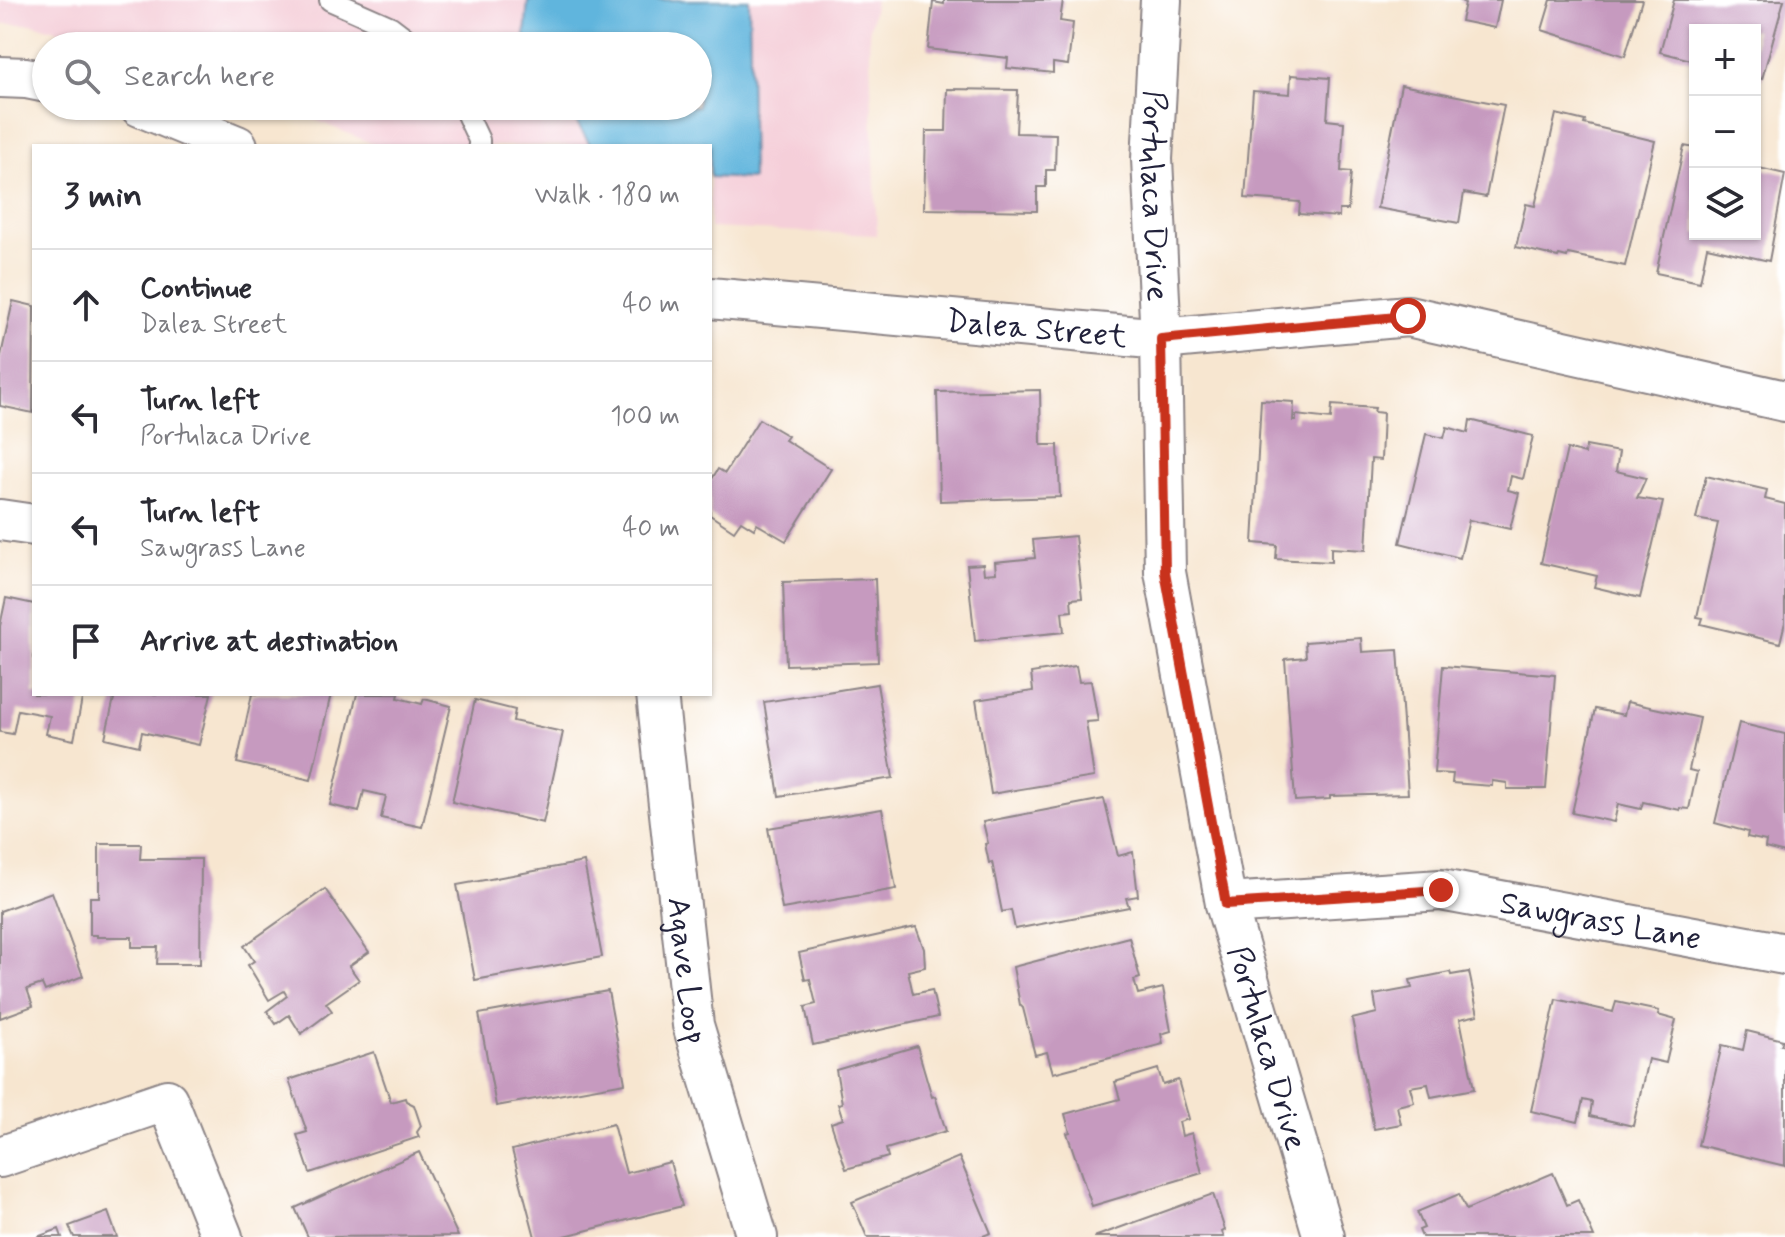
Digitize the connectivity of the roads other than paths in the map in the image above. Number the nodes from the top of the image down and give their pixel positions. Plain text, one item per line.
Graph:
1 (330, 0) edge
2 (1161, 0) edge
3 (398, 32) edge
4 (0, 77) edge
5 (32, 79) edge
6 (174, 120) edge
7 (470, 120) edge
8 (232, 144) edge
9 (479, 144) edge
10 (712, 298) edge
11 (1161, 339) junction
12 (1785, 401) edge
13 (0, 520) edge
14 (32, 525) edge
15 (657, 696) edge
16 (1226, 904) junction
17 (1785, 954) edge
18 (0, 1157) edge
19 (222, 1237) edge
20 (757, 1237) edge
21 (1324, 1237) edge

1 - 3 lane
2 - 11 street, Portulaca Drive
4 - 5 street
6 - 8 street
7 - 9 lane
10 - 11 street, Dalea Street
11 - 12 street, Dalea Street
11 - 16 street, Portulaca Drive
13 - 14 street
15 - 20 street, Agave Loop
16 - 17 street, Sawgrass Lane
16 - 21 street, Portulaca Drive
18 - 19 street

